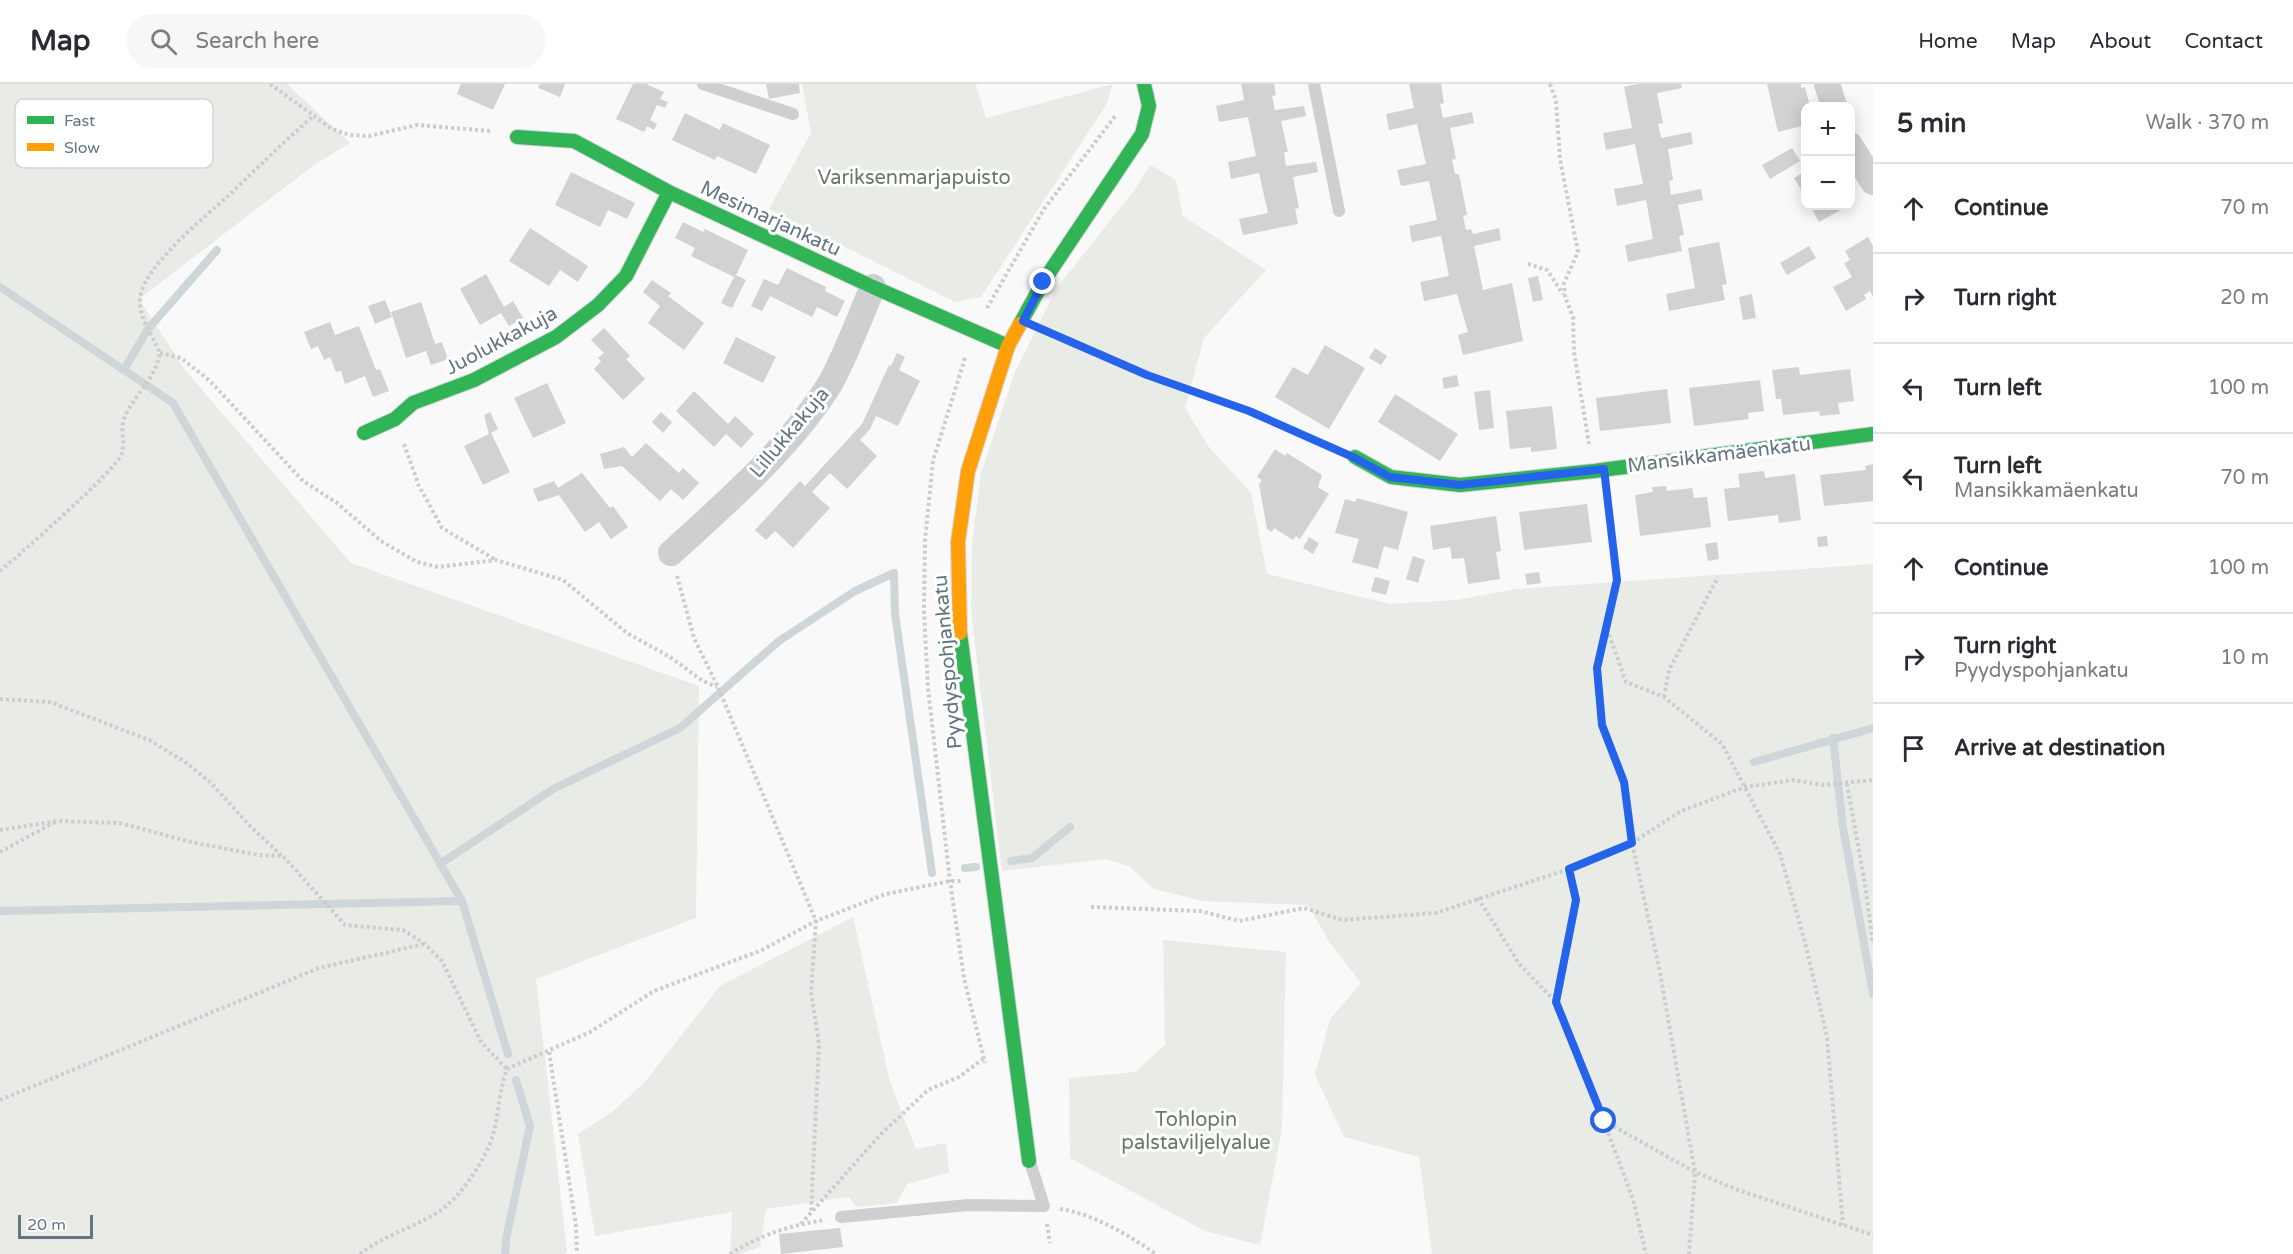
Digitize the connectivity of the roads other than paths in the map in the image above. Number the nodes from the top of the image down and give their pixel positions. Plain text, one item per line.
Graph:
1 (703, 84) edge
2 (1144, 84) edge
3 (1314, 84) edge
4 (1827, 84) edge
5 (1833, 102) edge
6 (793, 114) dead end
7 (517, 137) road end
8 (1855, 152) edge
9 (1873, 182) edge
10 (669, 192) junction
11 (1339, 211) dead end
12 (873, 287) junction
13 (1008, 346) junction
14 (364, 433) dead end
15 (1873, 434) edge
16 (1355, 458) road end
17 (671, 553) road end
18 (1029, 1161) joint
19 (841, 1217) road end

1 - 6 lane
2 - 13 street, Pyydyspohjankatu
3 - 11 lane
4 - 5 street
7 - 10 street, Mesimarjankatu
8 - 9 street
10 - 12 street, Mesimarjankatu
10 - 14 street, Juolukkakuja
12 - 13 street, Mesimarjankatu
12 - 17 street, Lillukkakuja
13 - 18 street, Pyydyspohjankatu
15 - 16 street, Mansikkamäenkatu
18 - 19 lane, Pyydyspohjankatu

